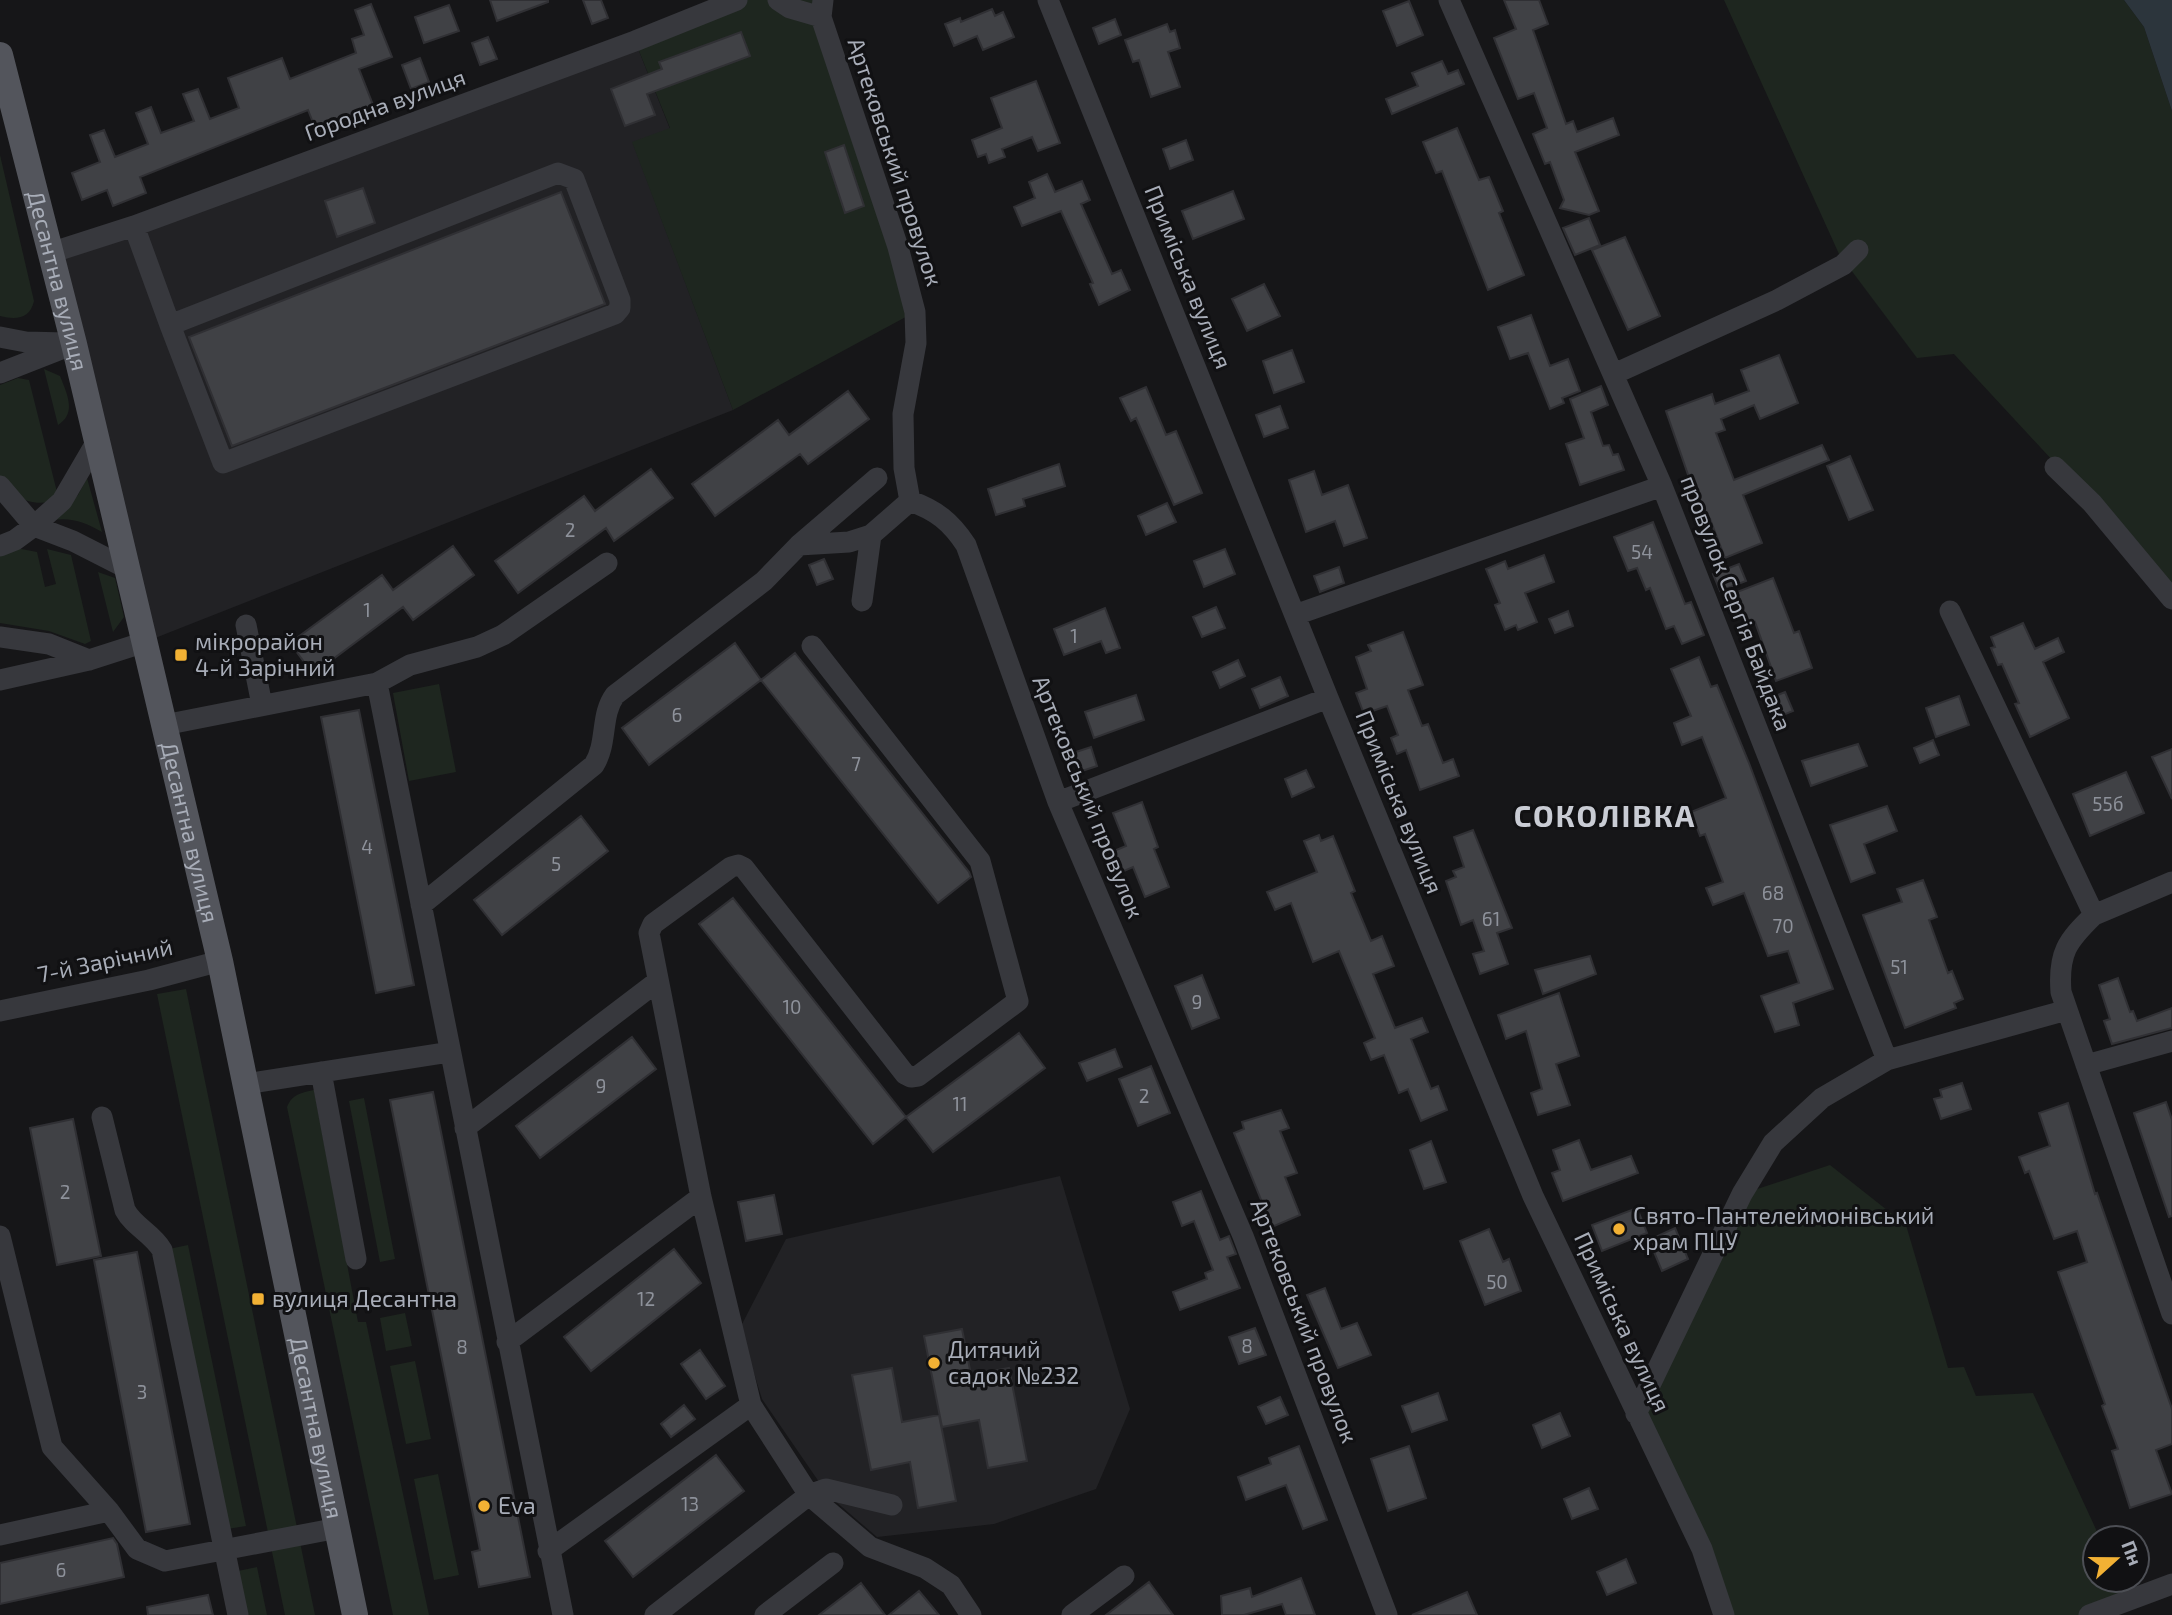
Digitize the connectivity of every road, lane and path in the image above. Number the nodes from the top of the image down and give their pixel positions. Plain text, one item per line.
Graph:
1 (737, 0) edge
2 (778, 0) edge
3 (1048, 0) edge
4 (1449, 0) edge
5 (822, 8) edge
6 (0, 55) edge
7 (4, 91) edge
8 (134, 226) junction
9 (1858, 250) dead end
10 (50, 253) junction
11 (170, 325) junction
12 (0, 337) edge
13 (74, 344) junction
14 (0, 373) edge
15 (1614, 374) junction
16 (97, 441) junction
17 (2055, 467) dead end
18 (877, 478) dead end
19 (0, 486) edge
20 (1662, 486) junction
21 (910, 501) junction
22 (34, 526) junction
23 (871, 535) junction
24 (799, 545) junction
25 (0, 546) edge
26 (607, 563) dead end
27 (128, 569) junction
28 (2172, 599) edge
29 (862, 601) dead end
30 (1950, 611) dead end
31 (1295, 615) junction
32 (246, 625) dead end
33 (0, 637) edge
34 (145, 642) junction
35 (812, 646) dead end
36 (89, 660) junction
37 (0, 680) edge
38 (377, 683) junction
39 (1328, 698) junction
40 (262, 705) junction
41 (164, 725) junction
42 (1058, 802) junction
43 (2172, 882) edge
44 (421, 905) junction
45 (2094, 915) junction
46 (220, 961) junction
47 (658, 981) junction
48 (2067, 1010) junction
49 (0, 1011) edge
50 (2172, 1041) edge
51 (450, 1052) junction
52 (1887, 1060) junction
53 (2086, 1065) junction
54 (321, 1072) junction
55 (246, 1084) junction
56 (102, 1117) dead end
57 (465, 1128) junction
58 (701, 1197) junction
59 (0, 1236) edge
60 (356, 1259) dead end
61 (2172, 1314) edge
62 (507, 1342) junction
63 (751, 1405) junction
64 (1636, 1415) junction
65 (809, 1495) junction
66 (892, 1505) dead end
67 (109, 1511) junction
68 (338, 1528) junction
69 (0, 1535) edge
70 (225, 1551) junction
71 (548, 1551) junction
72 (833, 1563) dead end
73 (1124, 1576) dead end
74 (2172, 1584) edge
75 (238, 1615) edge
76 (355, 1615) edge
77 (563, 1615) edge
78 (655, 1615) edge
79 (765, 1615) edge
80 (971, 1615) edge
81 (1072, 1615) edge
82 (1387, 1615) edge
83 (1724, 1615) edge
84 (2090, 1615) edge

1 - 8 street, Городна вулиця
2 - 5 street
3 - 31 street, Приміська вулиця
4 - 15 street, провулок Сергія Байдака
5 - 21 street, Артековський провулок
6 - 7 main road, Десантна вулиця
7 - 10 main road, Десантна вулиця
8 - 10 street, Городна вулиця
8 - 11 street
9 - 15 street
10 - 13 main road, Десантна вулиця
11 - 11 street
12 - 13 street
13 - 14 street
13 - 16 main road, Десантна вулиця
15 - 20 street, провулок Сергія Байдака
16 - 22 street
16 - 27 main road, Десантна вулиця
17 - 28 street
18 - 24 street
19 - 22 street
20 - 31 street
20 - 52 street, провулок Сергія Байдака
21 - 23 street
21 - 42 street, Артековський провулок
22 - 25 street
22 - 27 street
23 - 24 street
23 - 29 street
24 - 44 street
26 - 38 street
27 - 34 main road, Десантна вулиця
30 - 45 street
31 - 39 street, Приміська вулиця
32 - 40 street
33 - 36 street
34 - 36 street
34 - 41 main road, Десантна вулиця
35 - 47 street
36 - 37 street
38 - 40 street
38 - 44 street
39 - 42 street
39 - 64 street, Приміська вулиця
40 - 41 street
41 - 46 main road, Десантна вулиця
42 - 82 street, Артековський провулок
43 - 45 street
44 - 51 street
45 - 48 street
46 - 49 street, 7-й Зарічний
46 - 55 main road, Десантна вулиця
47 - 57 street
47 - 58 street
48 - 52 street
48 - 53 street
50 - 53 street
51 - 54 street
51 - 57 street
52 - 64 street
53 - 61 street
54 - 55 street
54 - 60 street
55 - 68 main road, Десантна вулиця
56 - 70 street
57 - 62 street
58 - 62 street
58 - 63 street
59 - 67 street
62 - 71 street
63 - 65 street
63 - 71 street
64 - 83 street, Приміська вулиця
65 - 66 street
65 - 78 street
65 - 80 street
67 - 69 street
67 - 70 street
68 - 70 street
68 - 76 main road, Десантна вулиця
70 - 75 street
71 - 77 street
72 - 79 street
73 - 81 street
74 - 84 street

